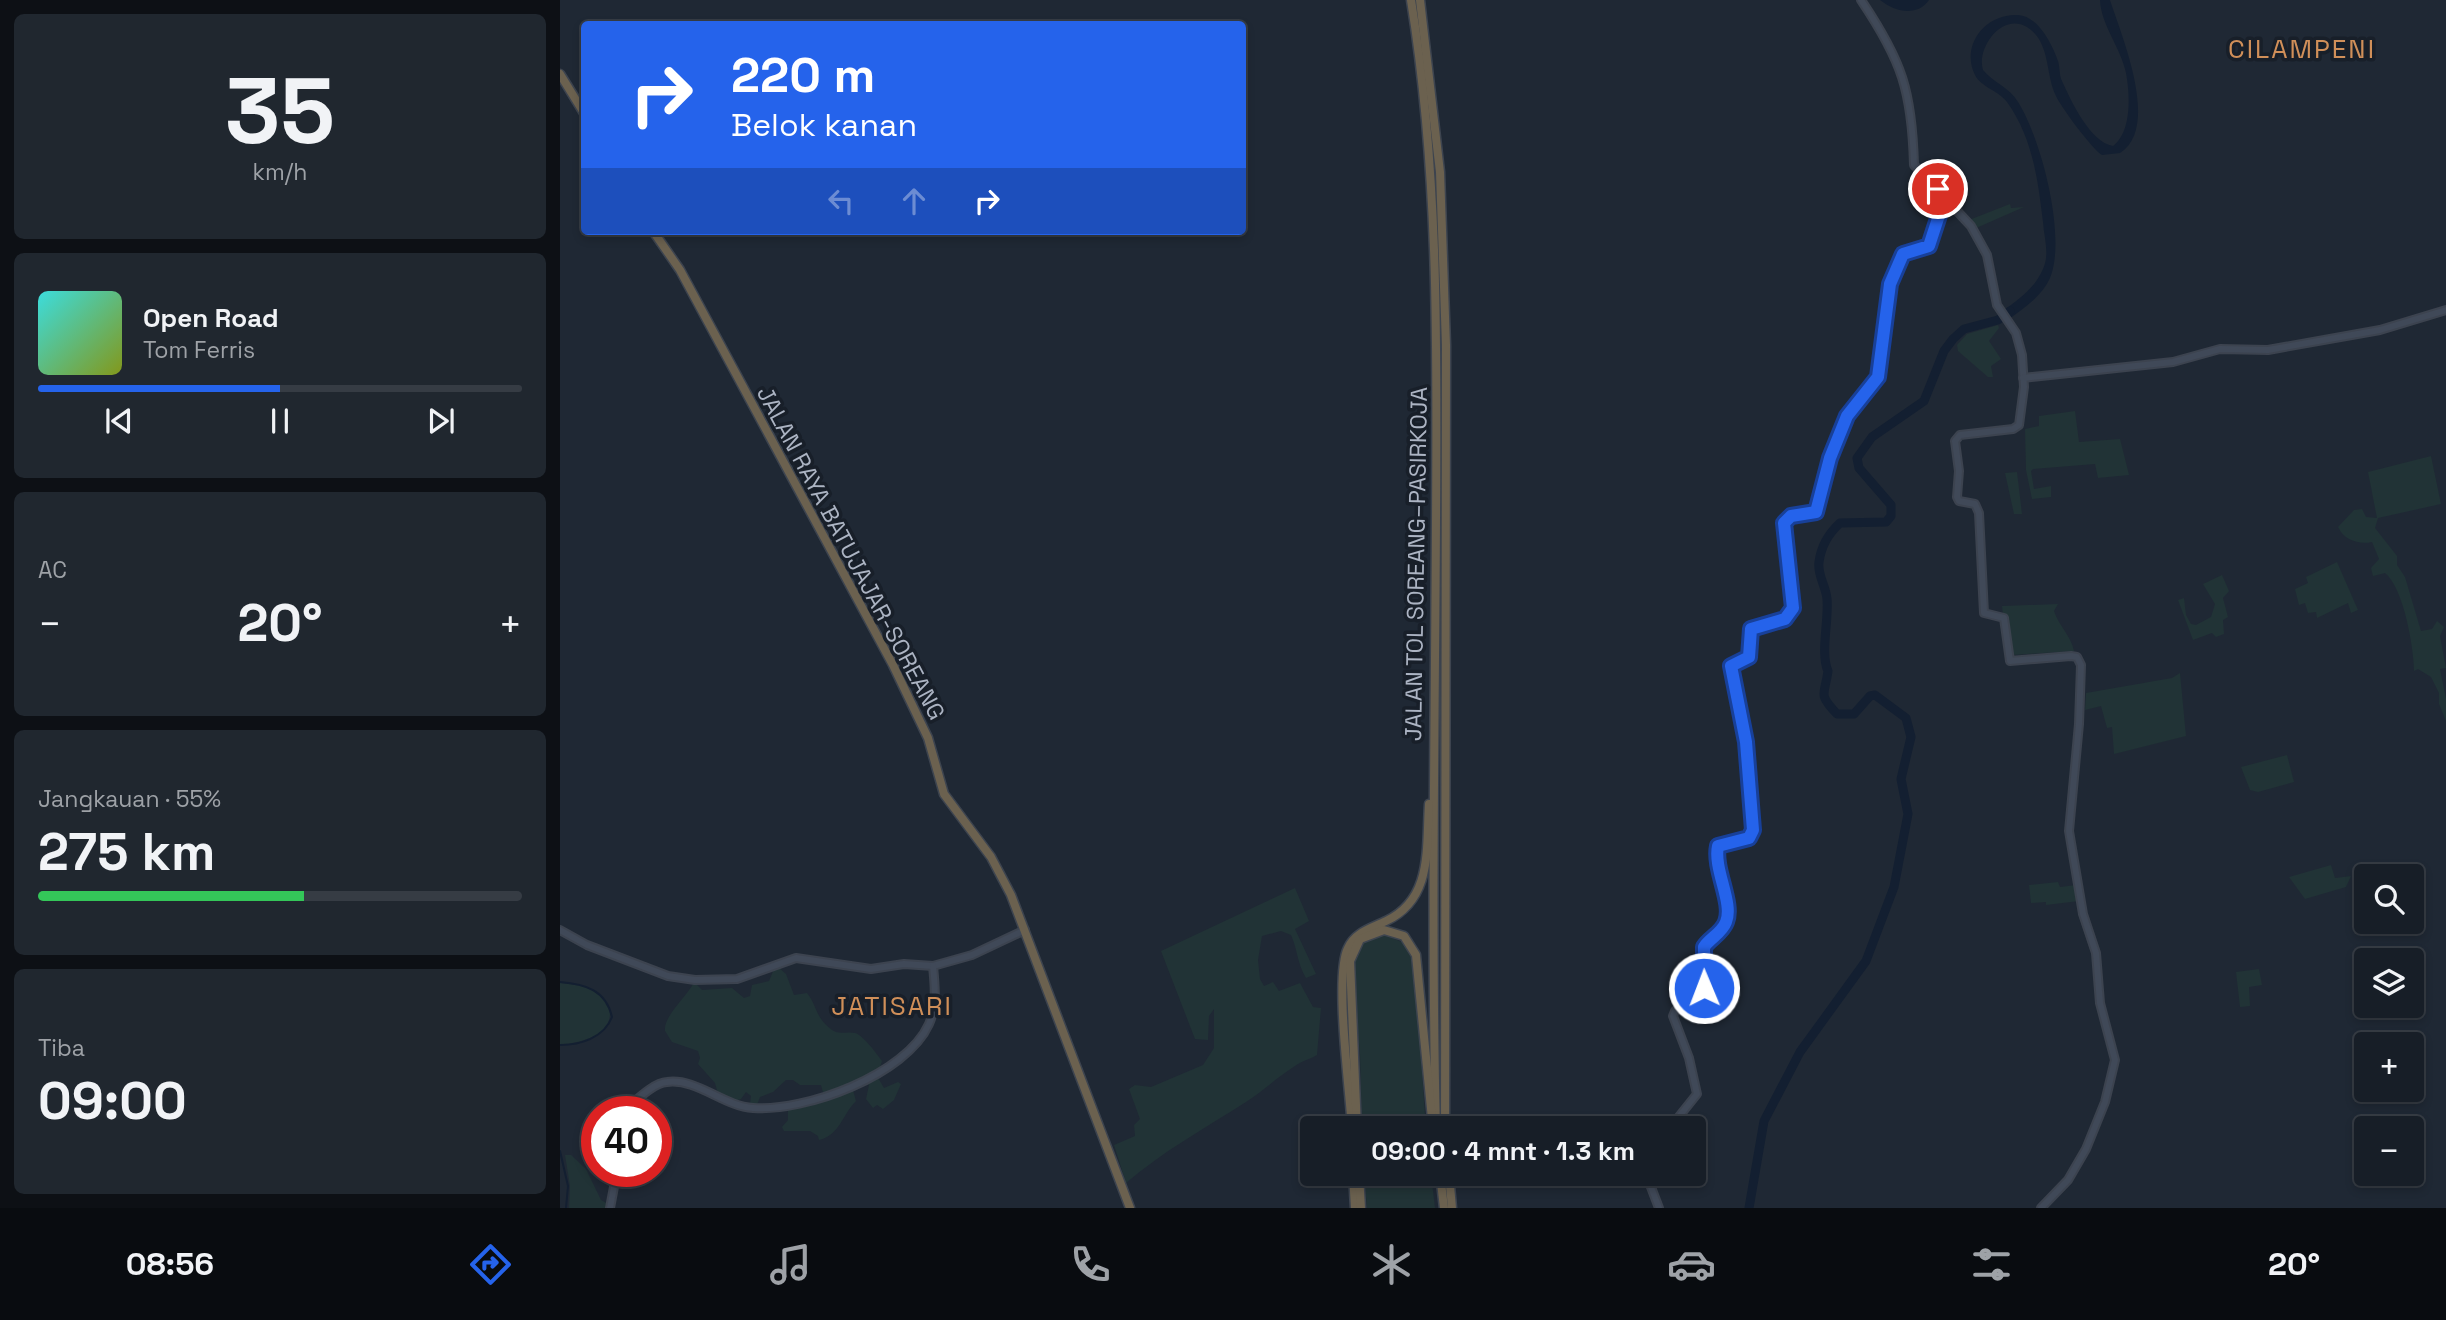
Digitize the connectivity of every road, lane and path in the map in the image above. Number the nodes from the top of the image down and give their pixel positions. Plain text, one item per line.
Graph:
1 (1411, 0) edge
2 (1420, 0) edge
3 (1861, 0) edge
4 (560, 74) edge
5 (581, 108) edge
6 (1945, 197) junction
7 (656, 235) edge
8 (2446, 310) edge
9 (2023, 378) junction
10 (1433, 776) junction
11 (560, 930) edge
12 (1025, 930) junction
13 (933, 966) junction
14 (645, 1096) edge
15 (1351, 1116) edge
16 (1356, 1116) edge
17 (1433, 1116) edge
18 (1434, 1116) edge
19 (1445, 1116) edge
20 (1680, 1116) edge
21 (1355, 1186) edge
22 (1358, 1186) edge
23 (1441, 1186) edge
24 (1450, 1186) edge
25 (1651, 1186) edge
26 (614, 1187) edge
27 (1357, 1197) junction
28 (1129, 1206) edge
29 (610, 1208) edge
30 (1354, 1208) edge
31 (1362, 1208) edge
32 (1444, 1208) edge
33 (1452, 1208) edge
34 (1659, 1208) edge
35 (2041, 1208) edge

1 - 10 highway, JALAN TOL SOREANG–PASIRKOJA
2 - 19 highway, JALAN TOL SOREANG–PASIRKOJA
3 - 6 street
4 - 5 highway
6 - 9 street
6 - 20 street
7 - 12 highway, JALAN RAYA BATUJAJAR-SOREANG
8 - 9 street
9 - 35 street
10 - 15 highway
10 - 18 highway, JALAN TOL SOREANG–PASIRKOJA
11 - 13 street
12 - 13 street
12 - 28 highway, JALAN RAYA BATUJAJAR-SOREANG
13 - 14 street
16 - 17 highway
21 - 27 highway
22 - 27 highway
23 - 32 highway
24 - 33 highway
25 - 34 street
26 - 29 street
27 - 30 highway
27 - 31 highway

